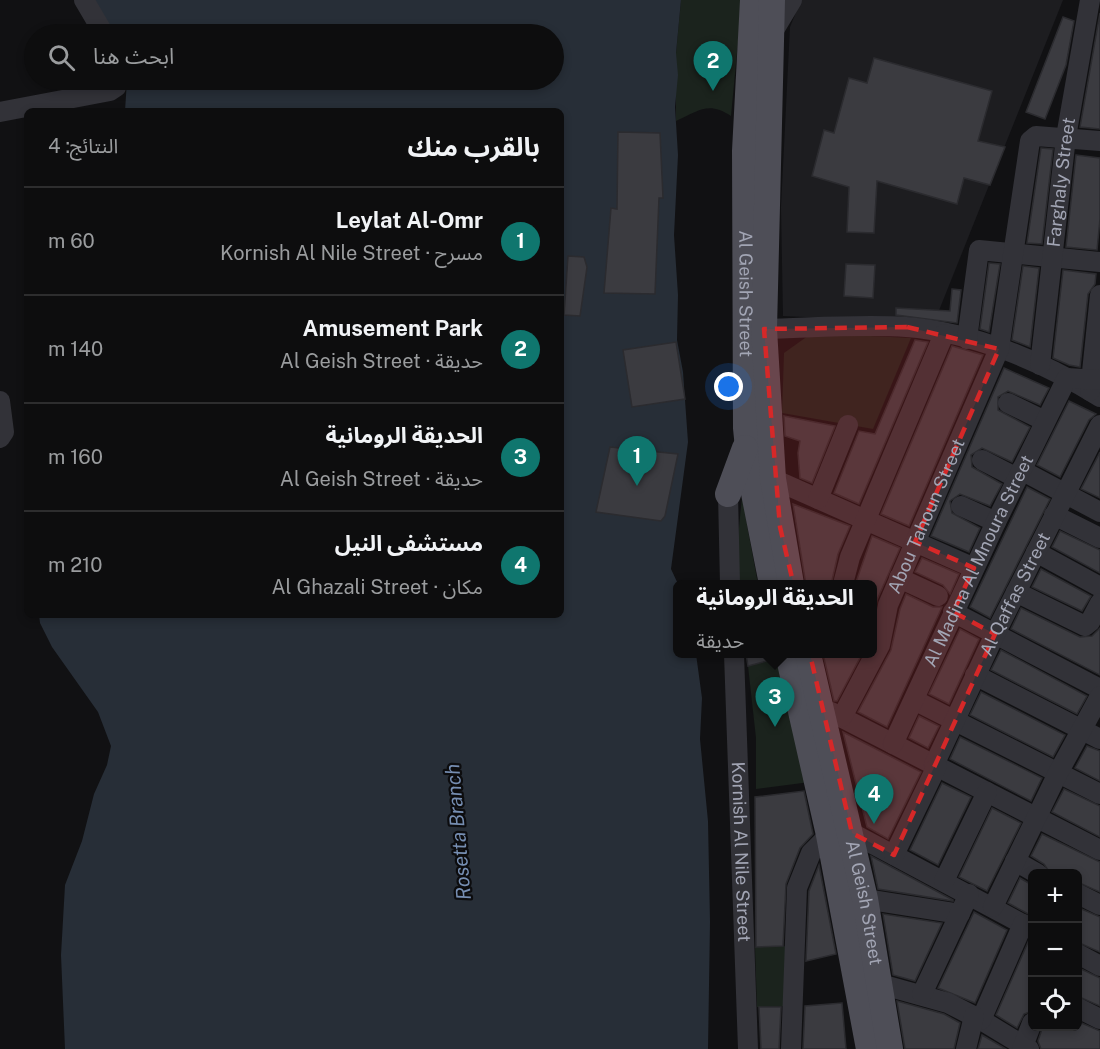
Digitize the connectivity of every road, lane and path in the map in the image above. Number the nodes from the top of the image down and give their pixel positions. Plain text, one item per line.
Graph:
1 (84, 0) edge
2 (753, 0) edge
3 (772, 0) edge
4 (792, 0) edge
5 (1093, 10) edge
6 (98, 24) edge
7 (771, 35) junction
8 (112, 90) edge
9 (0, 112) edge
10 (1066, 137) junction
11 (1100, 141) edge
12 (1013, 253) junction
13 (1053, 257) junction
14 (1100, 262) edge
15 (1100, 295) edge
16 (764, 329) junction
17 (944, 334) junction
18 (968, 339) junction
19 (999, 349) junction
20 (1040, 365) junction
21 (1066, 378) junction
22 (1095, 387) edge
23 (0, 402) edge
24 (1008, 403) dead end
25 (1045, 421) junction
26 (848, 425) dead end
27 (1100, 425) edge
28 (0, 438) edge
29 (746, 445) junction
30 (982, 460) dead end
31 (1092, 460) edge
32 (1019, 474) junction
33 (773, 479) junction
34 (728, 494) joint
35 (1065, 494) junction
36 (818, 499) junction
37 (961, 506) dead end
38 (1100, 512) edge
39 (1054, 515) junction
40 (866, 520) junction
41 (996, 522) junction
42 (1100, 538) edge
43 (915, 542) junction
44 (1035, 552) junction
45 (974, 568) junction
46 (899, 578) junction
47 (730, 580) edge
48 (771, 580) edge
49 (790, 580) edge
50 (845, 580) edge
51 (1100, 587) edge
52 (1016, 592) junction
53 (938, 596) dead end
54 (1100, 603) edge
55 (953, 612) junction
56 (995, 634) junction
57 (877, 649) edge
58 (734, 658) edge
59 (789, 658) edge
60 (810, 658) edge
61 (870, 658) edge
62 (975, 675) junction
63 (1100, 689) edge
64 (1100, 696) edge
65 (914, 700) junction
66 (831, 712) junction
67 (954, 720) junction
68 (1081, 730) junction
69 (1100, 740) edge
70 (893, 744) junction
71 (935, 765) junction
72 (1058, 772) junction
73 (987, 792) junction
74 (1100, 794) edge
75 (1035, 817) junction
76 (840, 834) junction
77 (1100, 850) edge
78 (894, 855) junction
79 (1015, 861) junction
80 (1030, 869) edge
81 (944, 881) junction
82 (969, 894) junction
83 (1082, 896) edge
84 (865, 899) junction
85 (1100, 905) edge
86 (993, 907) junction
87 (960, 914) junction
88 (1028, 927) edge
89 (1082, 957) edge
90 (1100, 966) edge
91 (880, 984) junction
92 (922, 994) junction
93 (1082, 1010) edge
94 (978, 1018) junction
95 (1100, 1019) edge
96 (1030, 1031) edge
97 (1025, 1048) edge
98 (748, 1049) edge
99 (791, 1049) edge
100 (869, 1049) edge
101 (890, 1049) edge
102 (966, 1049) edge

1 - 6 street
2 - 29 main road, Al Geish Street
3 - 7 main road, Al Geish Street
4 - 7 street
5 - 10 street, Farghaly Street
7 - 16 main road, Al Geish Street
8 - 9 street
10 - 11 street
10 - 12 street, Abou Tahoun Street
10 - 13 street, Farghaly Street
12 - 13 street
12 - 18 street
12 - 19 street, Abou Tahoun Street
13 - 14 street
13 - 20 street, Farghaly Street
15 - 22 street
16 - 17 street
16 - 33 main road, Al Geish Street
17 - 18 street
17 - 40 street
18 - 19 street
19 - 20 street
19 - 43 street, Abou Tahoun Street
20 - 21 street
21 - 22 street
21 - 25 street, Al Madina Al Mnoura Street
23 - 28 street
24 - 25 street
25 - 32 street, Al Madina Al Mnoura Street
26 - 36 street
27 - 31 street, Al Qaffas Street
29 - 34 main road
29 - 48 main road, Al Geish Street
30 - 32 street
31 - 35 street, Al Qaffas Street
32 - 35 street
32 - 41 street, Al Madina Al Mnoura Street
33 - 36 street
33 - 49 main road, Al Geish Street
34 - 47 street
35 - 38 street
35 - 39 street, Al Qaffas Street
36 - 40 street
37 - 41 street
39 - 42 street
39 - 44 street, Al Qaffas Street
40 - 43 street
40 - 50 street
41 - 45 street, Al Madina Al Mnoura Street
43 - 45 street
43 - 46 street, Abou Tahoun Street
44 - 51 street
44 - 52 street, Al Qaffas Street
45 - 55 street, Al Madina Al Mnoura Street
46 - 53 street
46 - 57 street, Abou Tahoun Street
52 - 54 street
52 - 56 street, Al Qaffas Street
55 - 56 street
55 - 65 street, Al Madina Al Mnoura Street
56 - 62 street, Al Qaffas Street
56 - 63 street
58 - 98 street, Kornish Al Nile Street
59 - 76 main road, Al Geish Street
60 - 66 main road, Al Geish Street
61 - 66 street, Abou Tahoun Street
62 - 67 street, Al Qaffas Street
62 - 68 street
64 - 68 street
65 - 67 street
65 - 70 street, Al Madina Al Mnoura Street
66 - 70 street
66 - 76 main road, Al Geish Street
67 - 71 street, Al Qaffas Street
67 - 72 street
68 - 69 street
68 - 72 street
70 - 71 street
71 - 73 street
71 - 78 street, Al Qaffas Street
72 - 74 street
72 - 75 street
73 - 75 street
73 - 81 street
75 - 77 street
75 - 79 street
76 - 78 street
76 - 84 main road, Al Geish Street
76 - 99 street
76 - 100 main road, Al Geish Street
78 - 81 street
79 - 80 street
79 - 86 street
81 - 82 street
82 - 86 street
82 - 87 street
83 - 85 street
84 - 87 street
84 - 91 main road, Al Geish Street
86 - 88 street
87 - 92 street
88 - 94 street
89 - 90 street
91 - 92 street
91 - 101 main road, Al Geish Street
92 - 94 street
93 - 95 street
94 - 97 street
94 - 102 street
96 - 97 street

